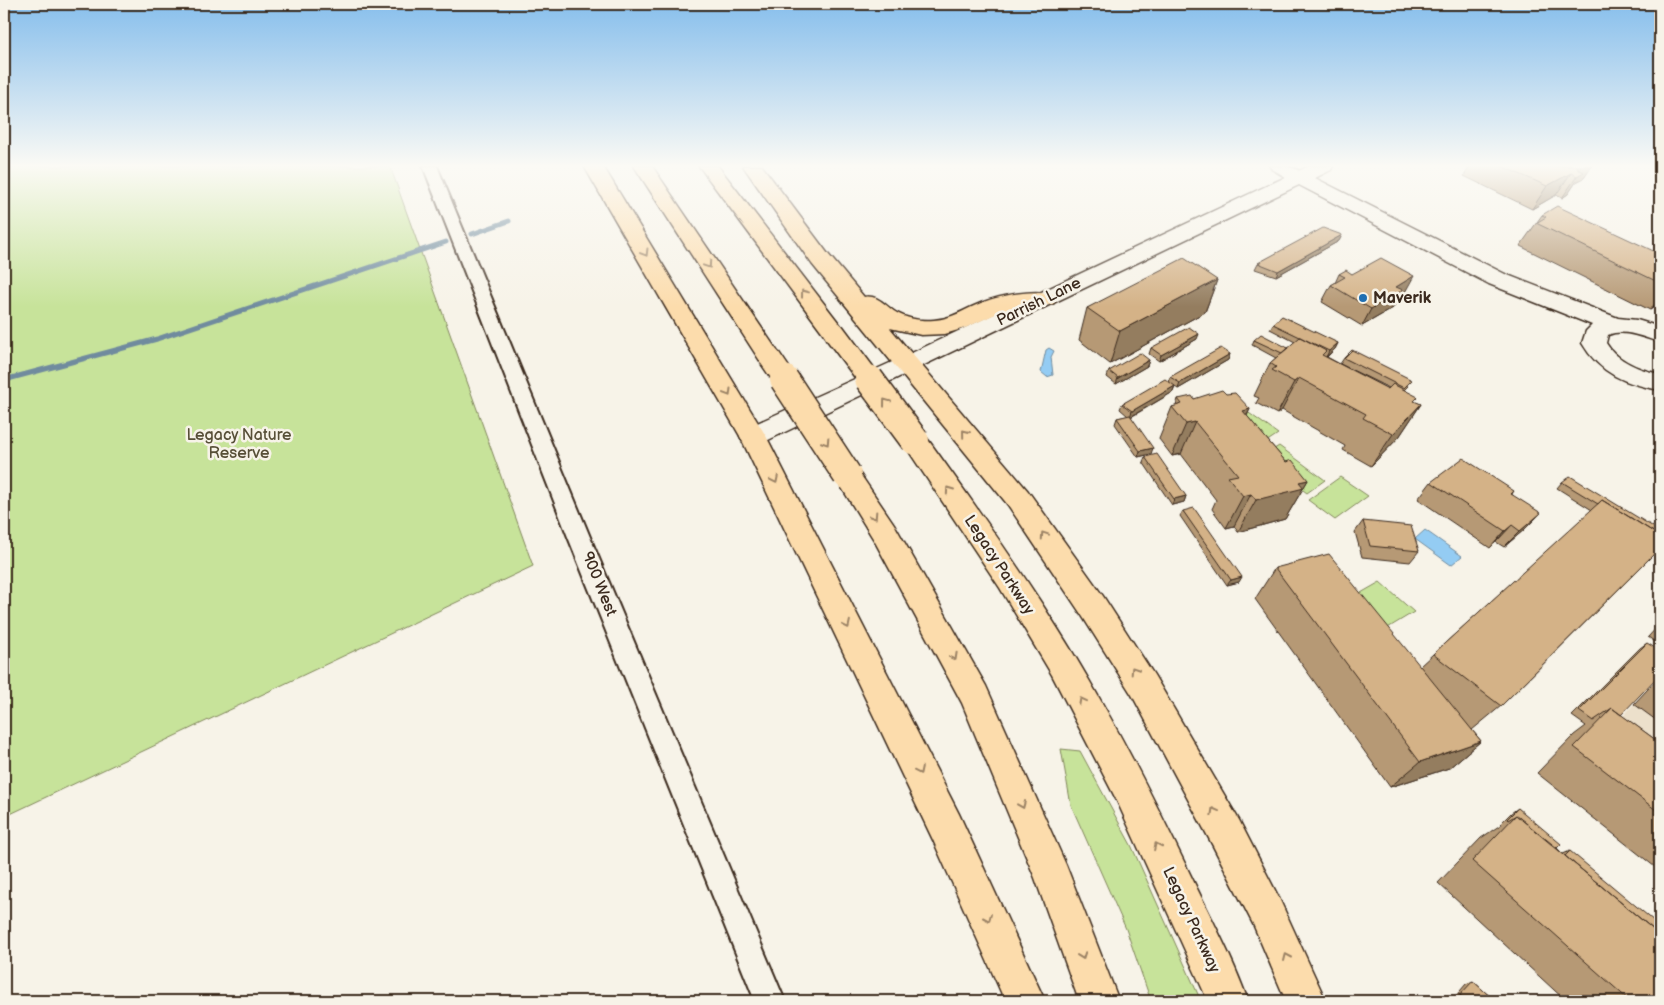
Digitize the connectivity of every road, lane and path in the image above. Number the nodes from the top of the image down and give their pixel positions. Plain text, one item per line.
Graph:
1 (449, 213) edge
2 (621, 213) edge
3 (674, 213) edge
4 (744, 213) edge
5 (788, 213) edge
6 (791, 213) edge
7 (1226, 213) edge
8 (1368, 213) edge
9 (1497, 279) junction
10 (1045, 299) junction
11 (874, 323) junction
12 (991, 325) junction
13 (1614, 325) junction
14 (1657, 332) edge
15 (1594, 342) junction
16 (909, 364) junction
17 (1659, 382) edge
18 (753, 436) junction
19 (770, 1001) edge
20 (1025, 1001) edge
21 (1099, 1001) edge
22 (1228, 1001) edge
23 (1306, 1001) edge

1 - 19 street, 900 West
2 -> 18 highway
3 -> 21 highway, bridge
22 -> 4 highway, Legacy Parkway, bridge
5 - 11 highway
6 - 10 highway
7 - 10 main road, Parrish Lane
8 - 9 main road
9 - 13 main road
9 - 15 main road
10 - 12 main road, Parrish Lane
11 - 12 highway
11 - 16 highway
12 - 16 main road, Parrish Lane
13 - 14 main road
13 - 15 main road
15 - 17 main road
16 - 18 main road, Parrish Lane
23 -> 16 highway
18 -> 20 highway

